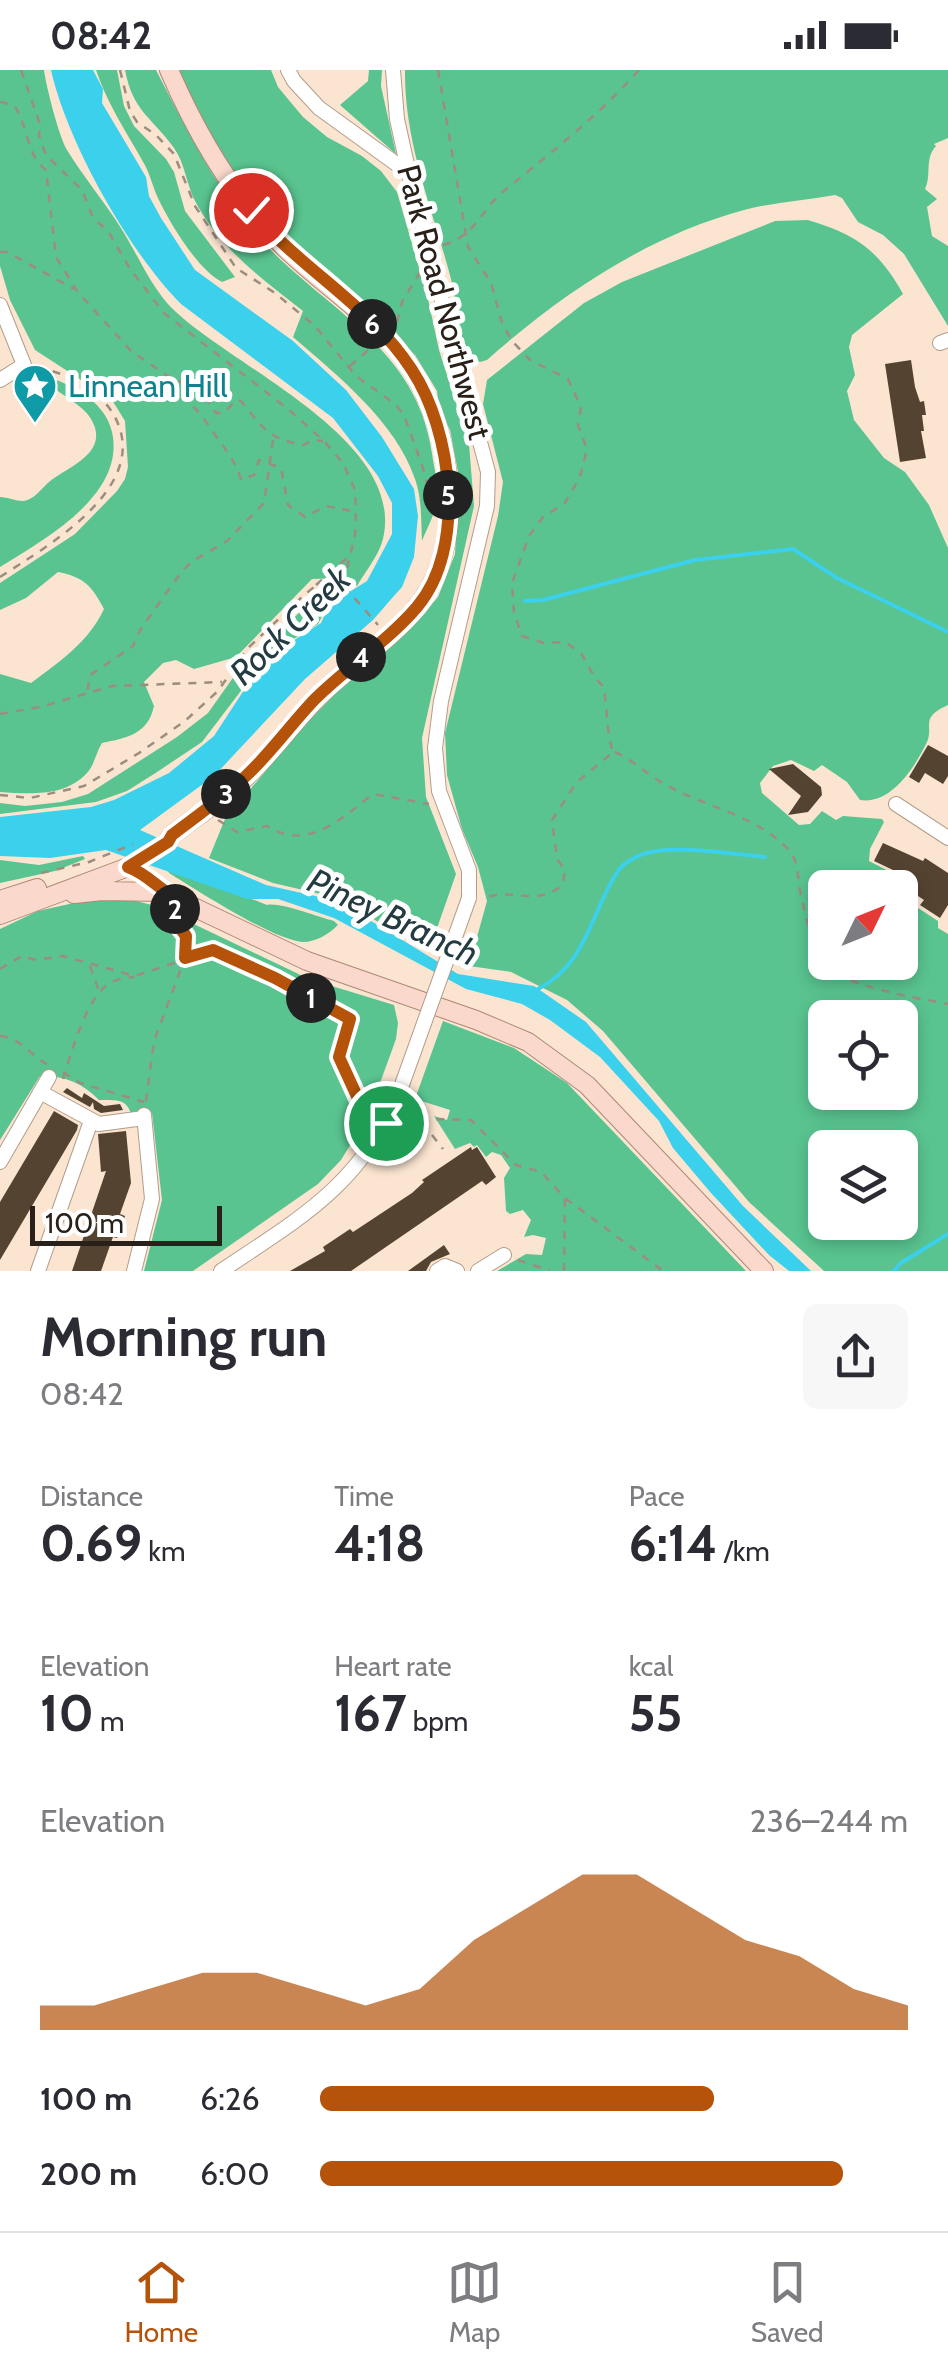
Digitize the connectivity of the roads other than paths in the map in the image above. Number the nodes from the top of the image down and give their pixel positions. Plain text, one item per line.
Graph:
1 (169, 70) edge
2 (288, 70) edge
3 (393, 70) edge
4 (409, 174) junction
5 (0, 305) edge
6 (0, 380) edge
7 (896, 804) dead end
8 (948, 838) edge
9 (128, 858) junction
10 (162, 894) junction
11 (0, 900) edge
12 (21, 906) junction
13 (0, 915) edge
14 (56, 1078) road end
15 (40, 1092) junction
16 (91, 1121) junction
17 (0, 1162) edge
18 (504, 1255) road end
19 (38, 1271) edge
20 (134, 1271) edge
21 (221, 1271) edge
22 (438, 1271) edge
23 (457, 1271) edge
24 (478, 1271) edge
25 (764, 1271) edge

1 - 9 main road
2 - 4 street
3 - 4 street, Park Road Northwest
4 - 21 street, Park Road Northwest, bridge
5 - 6 street
7 - 8 street
9 - 10 main road
9 - 11 main road
9 - 12 main road
10 - 12 main road
10 - 25 main road
12 - 13 main road
14 - 15 street
15 - 16 street
15 - 17 street
16 - 19 street
16 - 20 street
18 - 24 street
22 - 23 street

